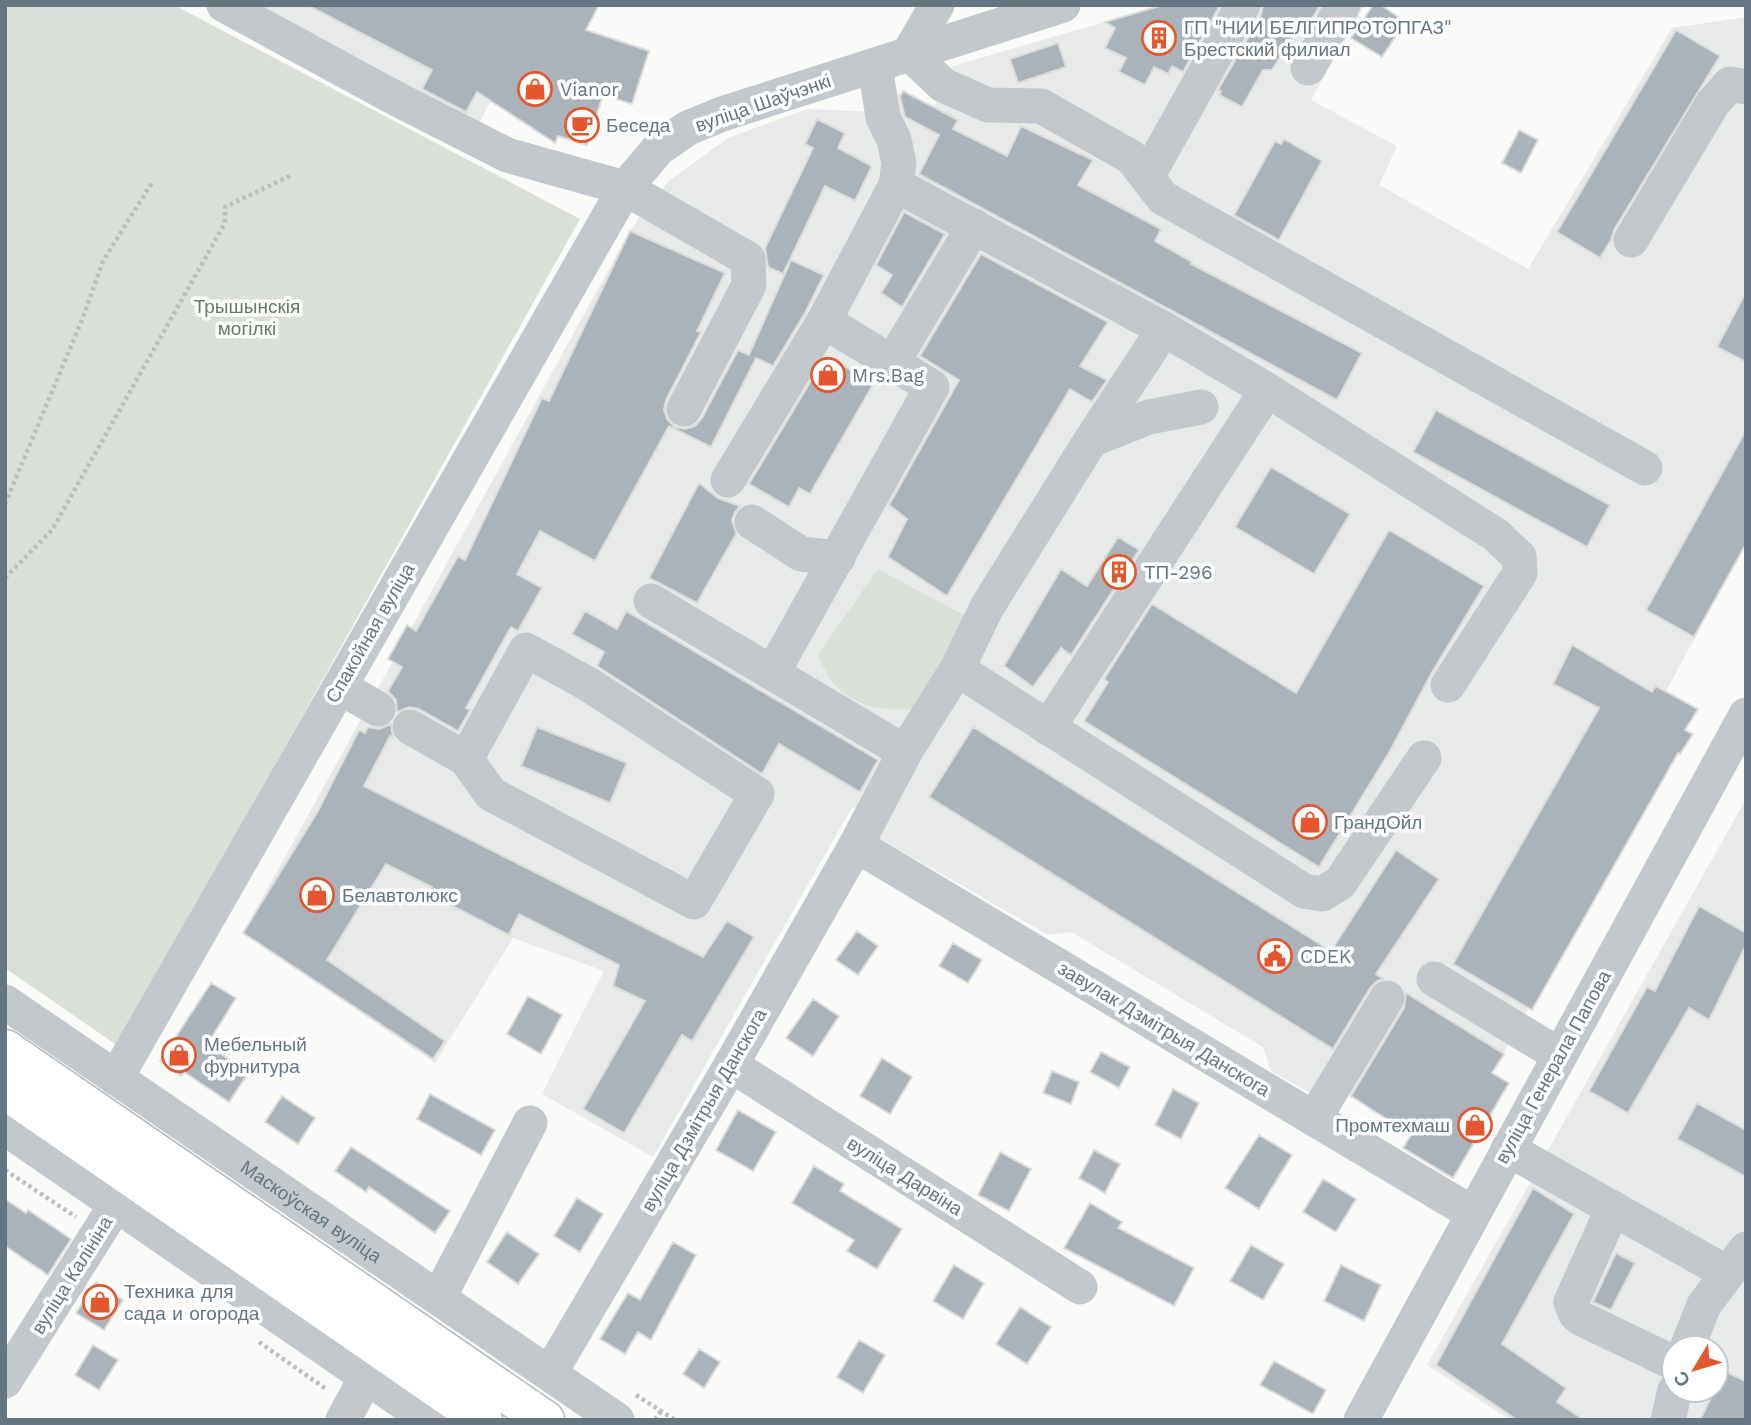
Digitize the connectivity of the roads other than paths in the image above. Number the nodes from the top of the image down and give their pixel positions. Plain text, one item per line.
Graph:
1 (224, 5) edge
2 (937, 5) edge
3 (1063, 5) edge
4 (1243, 5) edge
5 (1343, 5) edge
6 (909, 53) junction
7 (875, 66) junction
8 (1308, 68) dead end
9 (1746, 87) edge
10 (1147, 177) junction
11 (896, 185) junction
12 (625, 188) junction
13 (974, 226) junction
14 (1631, 240) dead end
15 (824, 321) junction
16 (1164, 329) junction
17 (892, 363) junction
18 (1267, 390) junction
19 (1201, 407) dead end
20 (684, 409) dead end
21 (1091, 440) junction
22 (1645, 468) dead end
23 (728, 480) dead end
24 (752, 522) dead end
25 (838, 558) junction
26 (652, 601) dead end
27 (957, 669) junction
28 (773, 672) junction
29 (1448, 685) dead end
30 (340, 687) junction
31 (378, 709) dead end
32 (1746, 715) edge
33 (410, 727) dead end
34 (1048, 727) junction
35 (905, 752) junction
36 (1424, 758) dead end
37 (467, 759) junction
38 (856, 845) junction
39 (1434, 979) dead end
40 (1387, 998) dead end
41 (5, 1002) edge
42 (5, 1049) edge
43 (1559, 1055) junction
44 (731, 1065) junction
45 (116, 1078) junction
46 (5, 1090) edge
47 (1314, 1119) junction
48 (530, 1123) dead end
49 (5, 1128) edge
50 (1508, 1149) junction
51 (117, 1203) junction
52 (1613, 1208) junction
53 (1472, 1213) junction
54 (1737, 1261) edge
55 (1080, 1287) dead end
56 (439, 1297) junction
57 (1693, 1334) edge
58 (1660, 1356) edge
59 (550, 1373) junction
60 (5, 1381) edge
61 (354, 1401) edge
62 (429, 1420) edge
63 (483, 1420) edge
64 (545, 1420) edge
65 (617, 1420) edge
66 (1361, 1420) edge

1 - 12 street
2 - 6 street
3 - 6 street, вуліца Шаўчэнкі
4 - 10 street
5 - 8 street
6 - 7 street, вуліца Шаўчэнкі
6 - 10 street
7 - 11 street
7 - 12 street, вуліца Шаўчэнкі
9 - 14 street
10 - 22 street
11 - 13 street
11 - 15 street
12 - 20 street
12 - 30 street, Спакойная вуліца
13 - 16 street
13 - 17 street
15 - 17 street
15 - 23 street
16 - 18 street
16 - 21 street, вуліца Дзмітрыя Данскога
17 - 25 street
18 - 29 street
18 - 34 street
19 - 21 street
21 - 27 street, вуліца Дзмітрыя Данскога
24 - 25 street
25 - 28 street
26 - 28 street
27 - 34 street
27 - 35 street, вуліца Дзмітрыя Данскога
28 - 35 street
30 - 31 street
30 - 45 street, Спакойная вуліца
32 - 43 street, вуліца Генерала Папова
33 - 37 street
34 - 36 street
35 - 38 street, вуліца Дзмітрыя Данскога
37 - 37 street
38 - 44 street, вуліца Дзмітрыя Данскога
38 - 47 street, завулак Дзмітрыя Данскога
39 - 43 street
40 - 47 street
41 - 45 street, Маскоўская вуліца
42 - 64 main road, Маскоўская вуліца
43 - 50 street, вуліца Генерала Папова
44 - 55 street, вуліца Дарвіна
44 - 59 street, вуліца Дзмітрыя Данскога
45 - 56 street, Маскоўская вуліца
46 - 63 main road
47 - 53 street, завулак Дзмітрыя Данскога
48 - 56 street
49 - 51 street
50 - 52 street
50 - 53 street, вуліца Генерала Папова
51 - 60 street, вуліца Калініна
51 - 61 street
52 - 54 street
52 - 58 street
53 - 66 street, вуліца Генерала Папова
54 - 57 street
56 - 59 street, Маскоўская вуліца
59 - 65 street, Маскоўская вуліца
61 - 62 street

